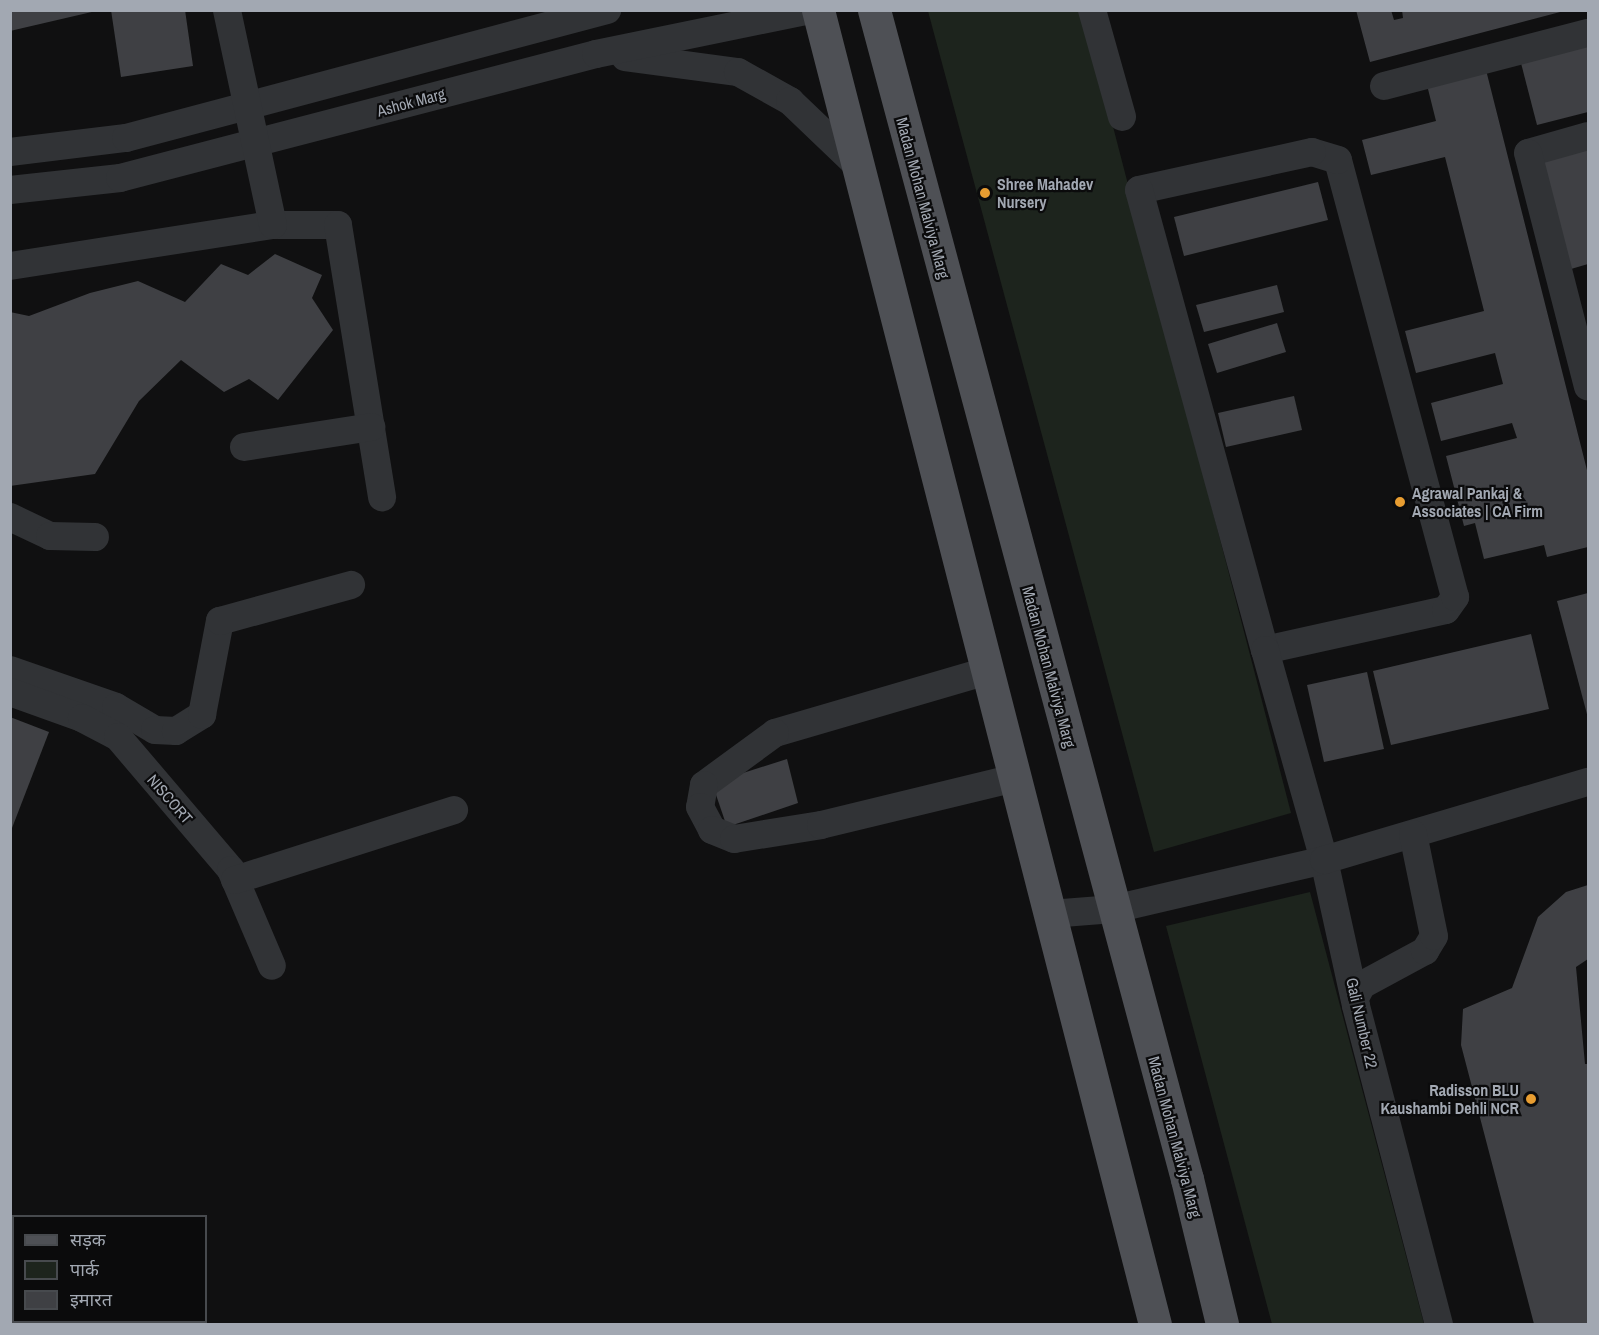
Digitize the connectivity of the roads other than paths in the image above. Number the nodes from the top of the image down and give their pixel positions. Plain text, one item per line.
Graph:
1 (227, 10) edge
2 (811, 10) edge
3 (818, 10) edge
4 (874, 10) edge
5 (1092, 10) edge
6 (601, 11) edge
7 (1588, 33) edge
8 (596, 54) junction
9 (1384, 86) dead end
10 (249, 105) junction
11 (1122, 117) dead end
12 (1588, 136) edge
13 (258, 142) junction
14 (10, 152) edge
15 (858, 166) junction
16 (10, 190) edge
17 (273, 225) junction
18 (10, 266) edge
19 (1580, 314) edge
20 (1588, 386) edge
21 (371, 427) junction
22 (244, 447) dead end
23 (382, 497) dead end
24 (10, 517) edge
25 (95, 537) dead end
26 (351, 585) dead end
27 (1265, 650) junction
28 (10, 670) edge
29 (987, 672) junction
30 (10, 692) edge
31 (1015, 778) junction
32 (1588, 782) edge
33 (454, 810) dead end
34 (1413, 834) junction
35 (1324, 860) junction
36 (236, 880) junction
37 (1114, 909) junction
38 (1050, 914) junction
39 (272, 966) dead end
40 (1355, 998) junction
41 (1155, 1324) edge
42 (1222, 1324) edge
43 (1439, 1324) edge

1 - 10 street
2 - 8 street, Ashok Marg
3 - 15 main road
4 - 37 main road, Madan Mohan Malviya Marg
5 - 11 street
6 - 10 street
7 - 9 street
8 - 13 street, Ashok Marg
8 - 15 street
10 - 13 street
10 - 14 street
12 - 19 street
13 - 16 street, Ashok Marg
13 - 17 street
15 - 29 main road
17 - 18 street
17 - 21 street
19 - 20 street
21 - 22 street
21 - 23 street
24 - 25 street
26 - 28 street
27 - 27 street, Gali Number 22
27 - 35 street, Gali Number 22
29 - 31 main road
29 - 31 street
30 - 36 street, NISCORT
31 - 38 main road
32 - 34 street
33 - 36 street
34 - 35 street
34 - 40 street
35 - 37 street
35 - 40 street, Gali Number 22
36 - 39 street, NISCORT
37 - 38 street
37 - 42 main road, Madan Mohan Malviya Marg
38 - 41 main road
40 - 43 street, Gali Number 22

